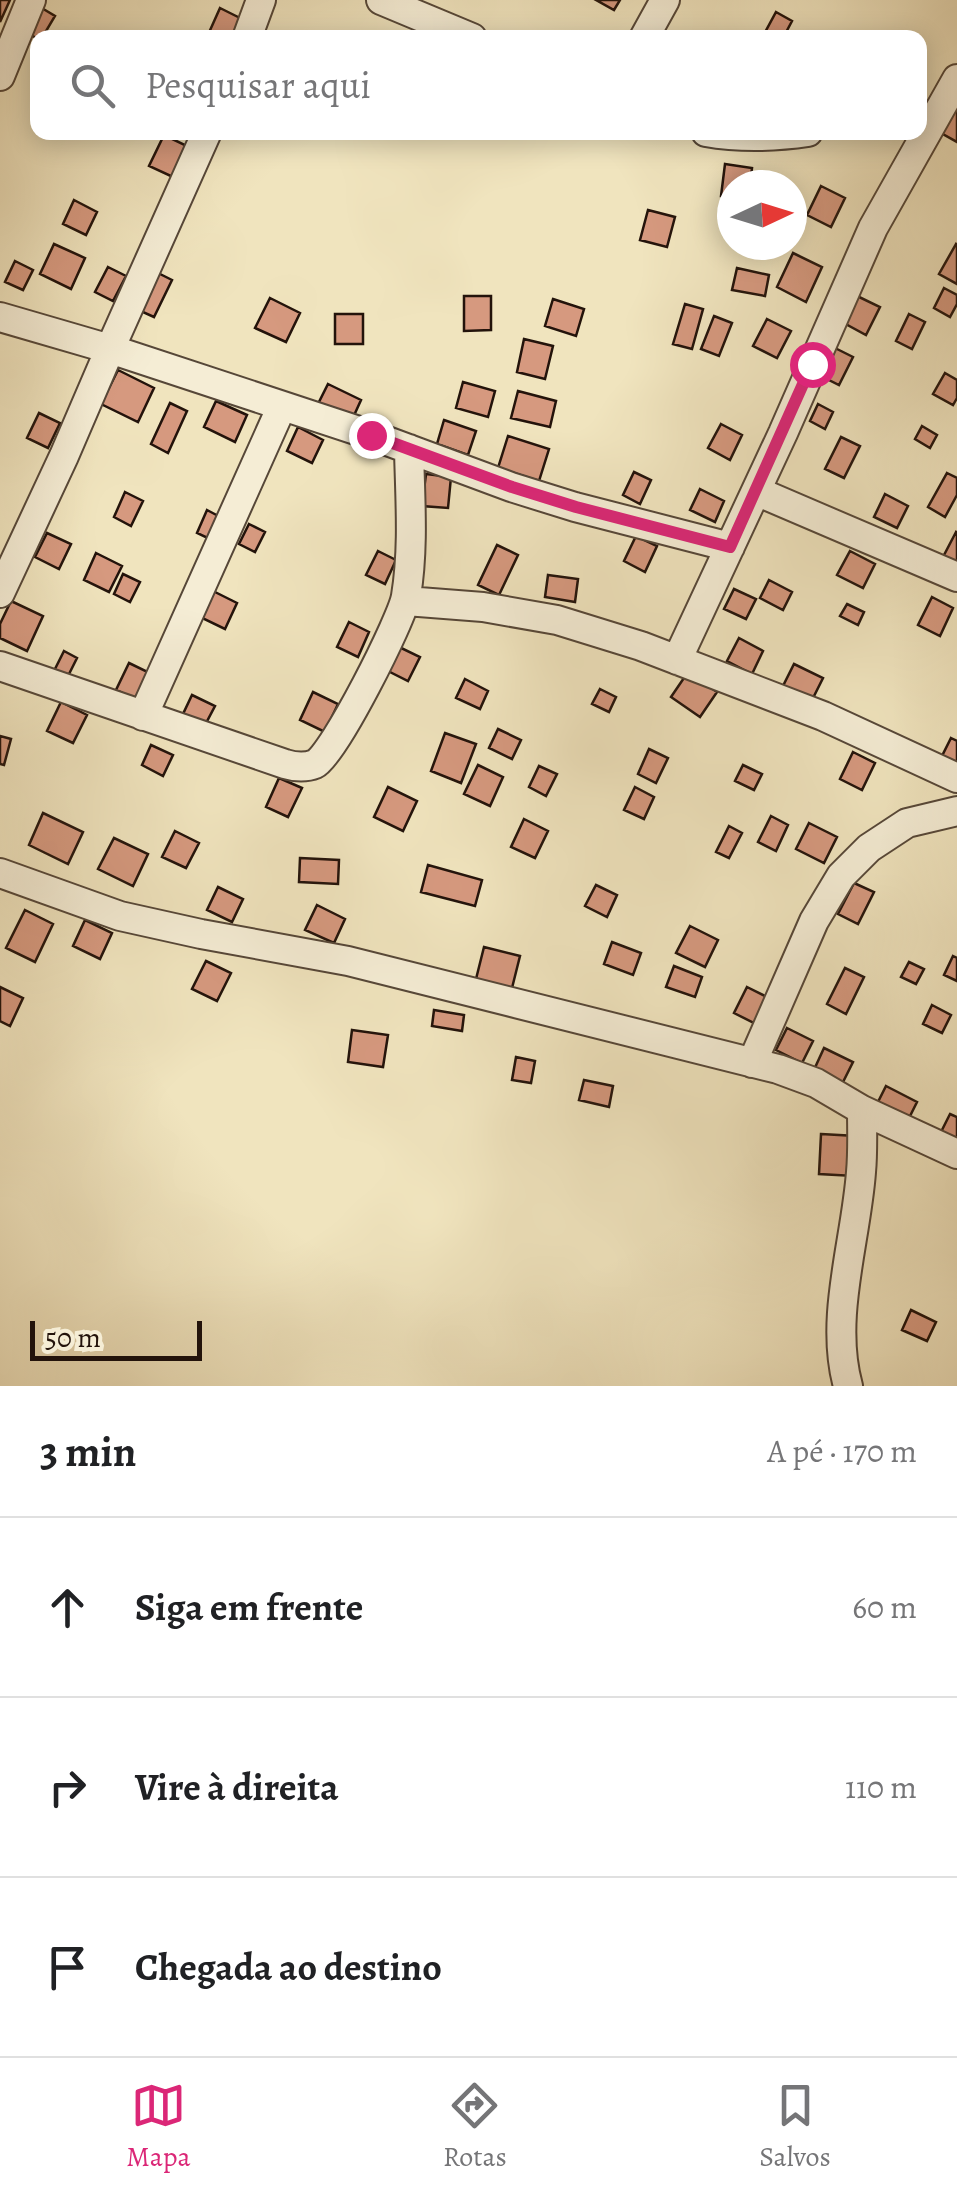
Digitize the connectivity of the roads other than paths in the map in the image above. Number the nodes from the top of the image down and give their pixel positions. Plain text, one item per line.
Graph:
1 (31, 0) edge
2 (260, 0) edge
3 (664, 0) edge
4 (392, 2) edge
5 (250, 30) edge
6 (454, 30) edge
7 (648, 30) edge
8 (0, 76) edge
9 (957, 80) edge
10 (930, 110) edge
11 (203, 140) edge
12 (916, 140) edge
13 (0, 318) edge
14 (110, 348) junction
15 (282, 406) junction
16 (408, 449) junction
17 (756, 491) junction
18 (730, 547) junction
19 (957, 576) edge
20 (0, 593) edge
21 (406, 601) junction
22 (677, 660) junction
23 (0, 666) edge
24 (143, 716) junction
25 (957, 778) edge
26 (957, 811) edge
27 (0, 873) edge
28 (752, 1063) junction
29 (862, 1110) junction
30 (957, 1154) edge
31 (848, 1386) edge

1 - 8 street
2 - 5 street
3 - 7 street
4 - 6 street
9 - 10 street
11 - 14 street
12 - 17 street
13 - 14 street
14 - 15 street
14 - 20 street
15 - 16 street
15 - 24 street
16 - 18 street
16 - 21 street
17 - 18 street
17 - 19 street
18 - 22 street
21 - 22 street
21 - 24 street
22 - 25 street
23 - 24 street
26 - 28 street
27 - 28 street
28 - 29 street
29 - 30 street
29 - 31 street

